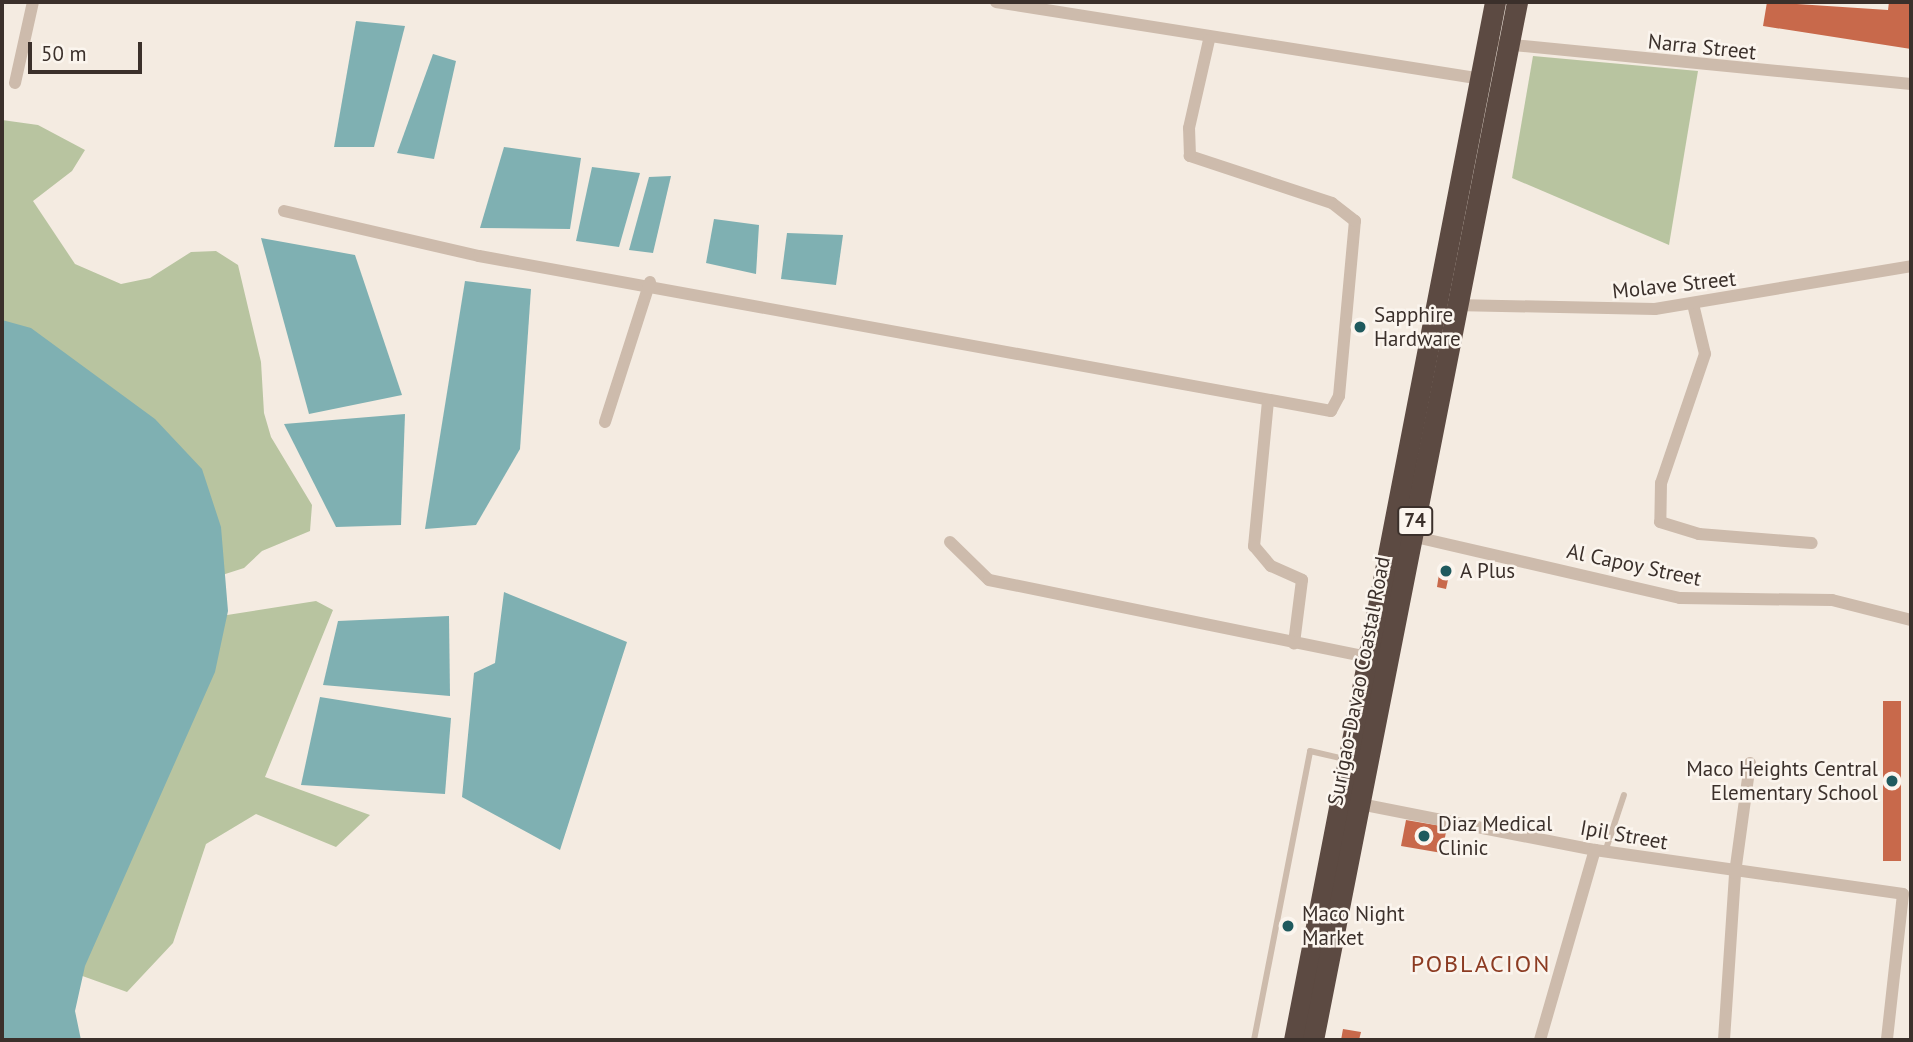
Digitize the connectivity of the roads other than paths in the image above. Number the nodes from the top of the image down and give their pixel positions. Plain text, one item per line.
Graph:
1 (33, 2) edge
2 (996, 2) edge
3 (1495, 2) edge
4 (1517, 2) edge
5 (1209, 40) junction
6 (1499, 43) junction
7 (1482, 79) junction
8 (15, 83) dead end
9 (1911, 84) edge
10 (284, 211) dead end
11 (1911, 266) edge
12 (650, 282) junction
13 (1693, 304) junction
14 (1448, 305) junction
15 (1268, 401) junction
16 (605, 422) dead end
17 (1402, 535) junction
18 (950, 542) dead end
19 (1812, 542) dead end
20 (1911, 620) edge
21 (1294, 643) junction
22 (1367, 657) junction
23 (1348, 759) junction
24 (1750, 763) dead end
25 (1624, 795) dead end
26 (1340, 800) junction
27 (1362, 804) junction
28 (1600, 851) junction
29 (1735, 873) junction
30 (1254, 1040) edge
31 (1294, 1040) edge
32 (1313, 1040) edge
33 (1540, 1040) edge
34 (1724, 1040) edge
35 (1888, 1040) edge

1 - 8 street
2 - 5 street
3 - 6 highway, Surigao-Davao Coastal Road / 74
4 - 6 highway, Surigao-Davao Coastal Road / 74
5 - 7 street
5 - 15 street
6 - 7 highway, Surigao-Davao Coastal Road / 74
6 - 9 street, Narra Street
6 - 14 highway, Surigao-Davao Coastal Road / 74
7 - 14 highway, Surigao-Davao Coastal Road / 74
10 - 12 street
11 - 13 street, Molave Street
12 - 15 street
12 - 16 street
13 - 14 street, Molave Street
13 - 19 street
14 - 17 highway, Surigao-Davao Coastal Road / 74
15 - 21 street
17 - 20 street, Al Capoy Street
17 - 22 highway, Surigao-Davao Coastal Road / 74
17 - 27 highway, Surigao-Davao Coastal Road / 74
18 - 21 street
21 - 22 street
22 - 23 highway, Surigao-Davao Coastal Road / 74
23 - 26 highway, Surigao-Davao Coastal Road / 74
23 - 30 lane
24 - 29 street
25 - 28 lane
26 - 27 street, Ipil Street
26 - 31 highway, Surigao-Davao Coastal Road / 74
27 - 28 street, Ipil Street
27 - 32 highway, Surigao-Davao Coastal Road / 74
28 - 29 street, Ipil Street
28 - 33 street
29 - 34 street
29 - 35 street, Ipil Street

